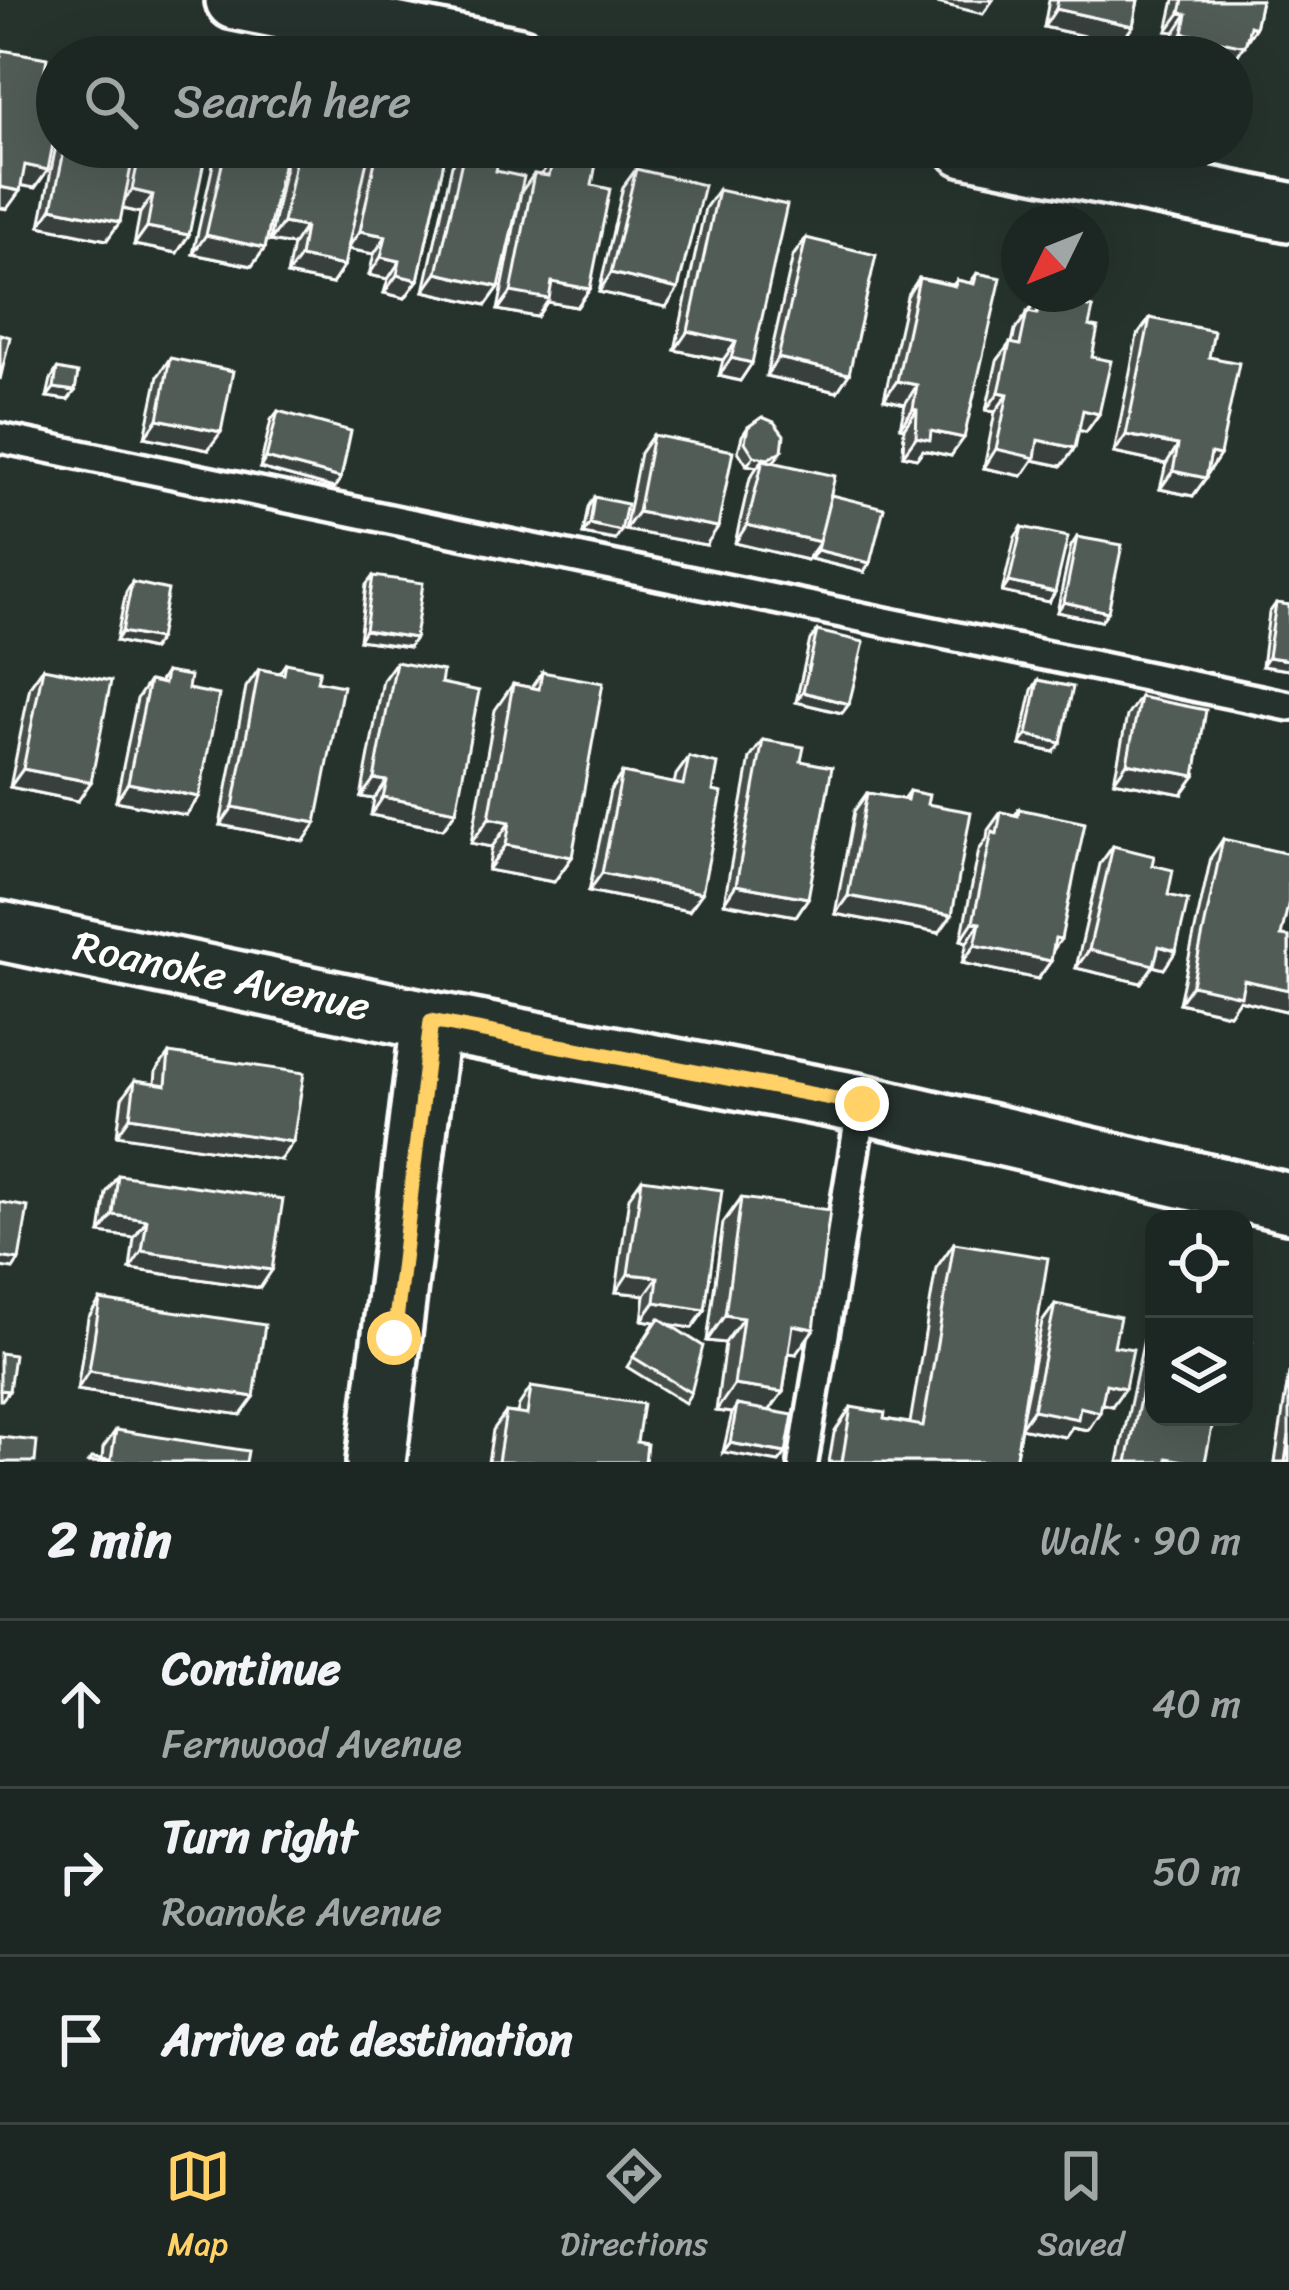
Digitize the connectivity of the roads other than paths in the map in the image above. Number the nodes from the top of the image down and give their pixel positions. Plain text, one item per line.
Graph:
1 (236, 0) edge
2 (414, 36) edge
3 (1070, 168) edge
4 (1289, 212) edge
5 (0, 438) edge
6 (1289, 706) edge
7 (0, 931) edge
8 (431, 1021) junction
9 (862, 1104) junction
10 (1289, 1203) edge
11 (376, 1462) edge
12 (803, 1462) edge

1 - 2 street
3 - 4 street
5 - 6 lane
7 - 8 street, Roanoke Avenue
8 - 9 street, Roanoke Avenue
8 - 11 street
9 - 10 street, Roanoke Avenue
9 - 12 lane

